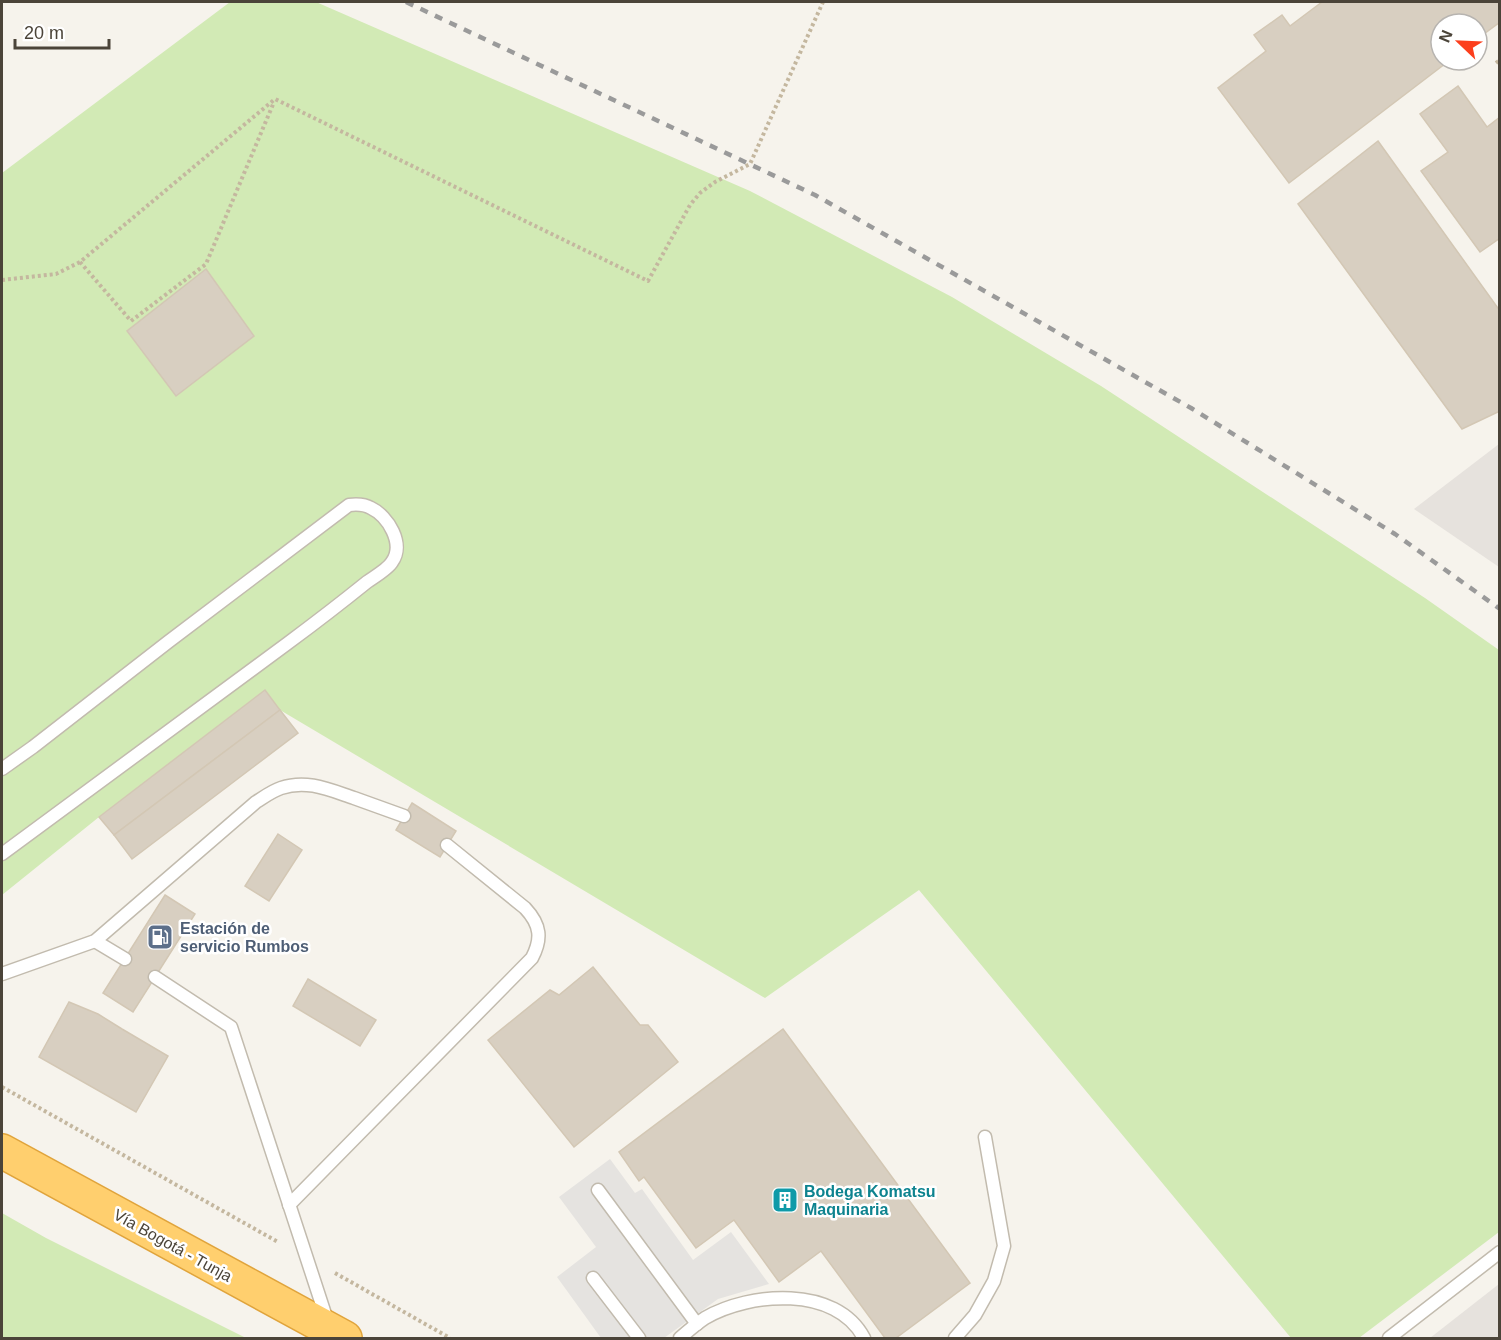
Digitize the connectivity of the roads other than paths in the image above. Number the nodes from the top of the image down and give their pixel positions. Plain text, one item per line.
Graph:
1 (2, 769) edge
2 (404, 816) dead end
3 (447, 845) dead end
4 (2, 854) edge
5 (95, 941) junction
6 (125, 959) dead end
7 (2, 974) edge
8 (155, 977) dead end
9 (985, 1137) dead end
10 (2, 1151) edge
11 (598, 1190) dead end
12 (289, 1205) junction
13 (1500, 1252) edge
14 (593, 1278) dead end
15 (697, 1324) junction
16 (338, 1334) edge
17 (639, 1338) edge
18 (680, 1338) edge
19 (864, 1338) edge
20 (955, 1338) edge
21 (1389, 1338) edge

1 - 4 lane
2 - 5 lane
3 - 12 lane
5 - 6 lane
5 - 7 lane
8 - 12 lane
9 - 20 lane
10 - 16 highway, Vía Bogotá - Tunja
11 - 15 lane
12 - 16 lane
13 - 21 lane
14 - 17 lane
15 - 18 lane
15 - 19 lane

